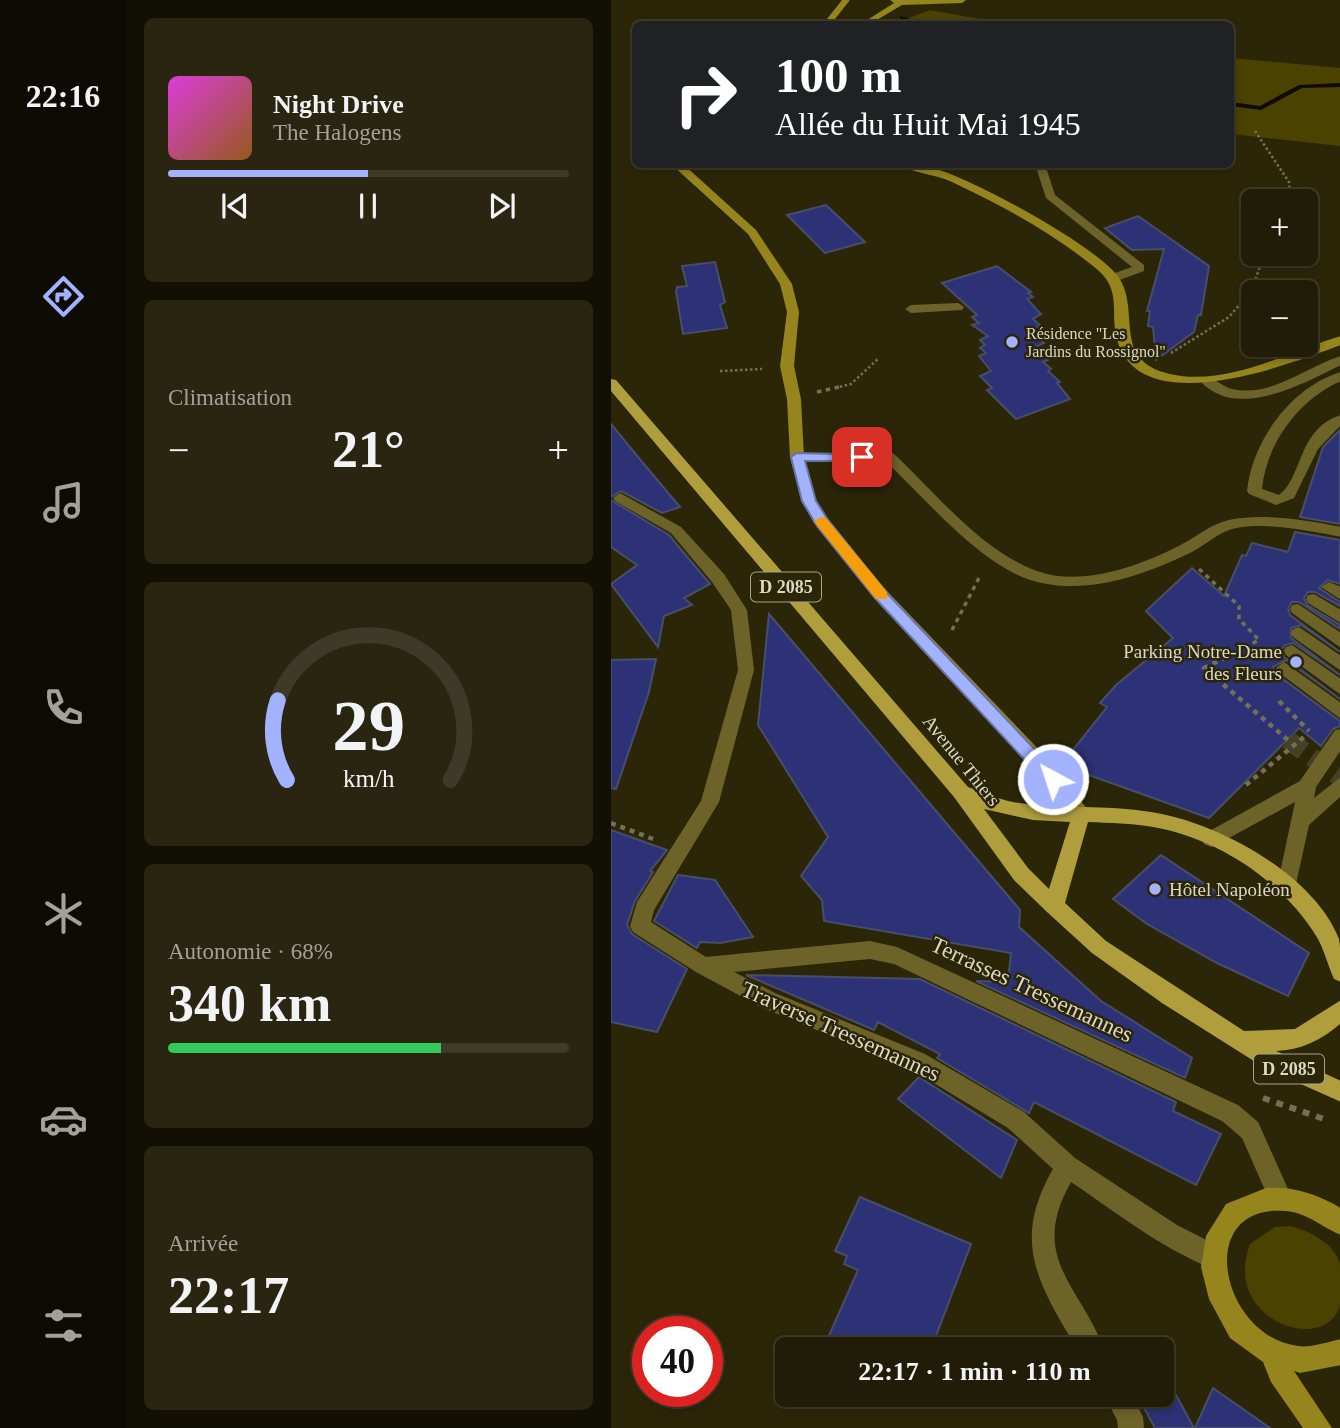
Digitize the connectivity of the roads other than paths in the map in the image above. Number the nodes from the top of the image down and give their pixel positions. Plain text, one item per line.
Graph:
1 (845, 0) edge
2 (962, 0) edge
3 (896, 2) edge
4 (919, 2) edge
5 (829, 21) edge
6 (869, 21) edge
7 (680, 168) edge
8 (918, 168) edge
9 (1041, 168) edge
10 (1113, 278) junction
11 (958, 307) dead end
12 (911, 309) dead end
13 (1340, 340) edge
14 (1340, 360) edge
15 (1340, 376) edge
16 (1207, 382) junction
17 (611, 383) edge
18 (1340, 419) edge
19 (797, 457) junction
20 (620, 498) dead end
21 (1340, 532) edge
22 (1314, 599) dead end
23 (1298, 609) dead end
24 (1340, 618) edge
25 (1299, 633) dead end
26 (1340, 642) edge
27 (1292, 651) dead end
28 (1340, 665) edge
29 (1284, 668) dead end
30 (1340, 689) edge
31 (1340, 713) edge
32 (1340, 735) edge
33 (1340, 784) edge
34 (1307, 786) junction
35 (961, 792) junction
36 (1081, 815) junction
37 (1299, 823) junction
38 (1211, 839) junction
39 (1287, 887) junction
40 (1054, 906) junction
41 (1334, 935) edge
42 (703, 966) junction
43 (1340, 973) edge
44 (1340, 1009) edge
45 (1240, 1041) junction
46 (1340, 1092) edge
47 (1067, 1166) junction
48 (1280, 1198) junction
49 (1340, 1223) edge
50 (1213, 1257) junction
51 (1084, 1337) edge
52 (1340, 1352) edge
53 (1272, 1353) junction
54 (1124, 1407) edge
55 (1131, 1428) edge
56 (1319, 1428) edge

1 - 5 street
2 - 4 street
3 - 4 street
3 - 6 street
7 - 19 street
8 - 10 street
9 - 10 street
10 - 16 street
11 - 12 street
13 - 16 street
14 - 16 street
15 - 18 street
17 - 35 main road, Avenue Thiers / D 2085
19 - 21 street
19 - 36 street
20 - 42 street, Traverse Tressemannes
22 - 24 street
23 - 26 street
25 - 28 street
27 - 30 street
29 - 31 street
32 - 34 street
33 - 37 street
34 - 37 street
34 - 38 street
35 - 36 main road, D 2085
35 - 40 main road, Avenue Thiers / D 2085
36 - 38 main road, D 2085
36 - 40 main road
37 - 39 street
38 - 39 main road, D 2085
39 - 41 main road, D 2085
40 - 45 main road, Avenue Thiers / D 2085
41 - 43 main road, D 2085
42 - 47 street, Traverse Tressemannes
42 - 48 street, Terrasses Tressemannes
44 - 45 main road, D 2085
45 - 46 main road, Avenue Thiers / D 2085
47 - 50 street, Traverse Tressemannes
47 - 51 street
48 - 49 street
48 - 50 street
50 - 53 street
52 - 53 street
53 - 56 street
54 - 55 street

